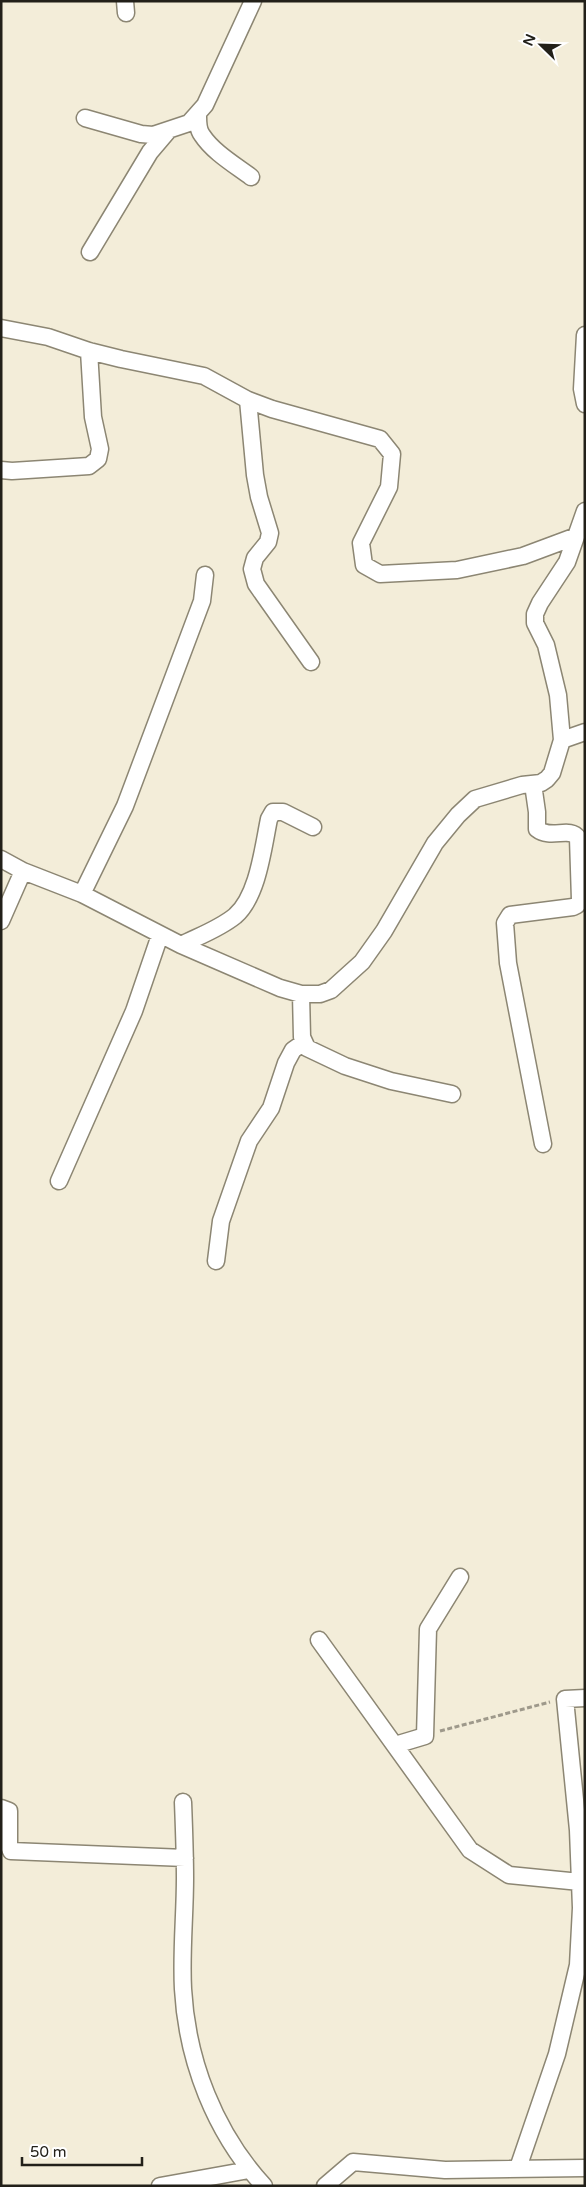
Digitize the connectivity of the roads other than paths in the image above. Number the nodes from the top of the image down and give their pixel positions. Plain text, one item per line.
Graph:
1 (253, 1) edge
2 (198, 116) junction
3 (85, 118) dead end
4 (167, 132) junction
5 (251, 177) dead end
6 (90, 252) dead end
7 (1, 328) edge
8 (585, 335) edge
9 (89, 351) junction
10 (248, 400) junction
11 (585, 404) edge
12 (1, 470) edge
13 (585, 511) edge
14 (574, 537) junction
15 (206, 575) dead end
16 (311, 662) dead end
17 (585, 732) edge
18 (562, 740) junction
19 (533, 784) junction
20 (313, 827) dead end
21 (1, 859) edge
22 (23, 871) junction
23 (82, 894) junction
24 (1, 920) edge
25 (160, 935) junction
26 (181, 945) junction
27 (301, 994) junction
28 (303, 1043) junction
29 (452, 1094) dead end
30 (543, 1144) dead end
31 (59, 1181) dead end
32 (216, 1261) dead end
33 (460, 1577) dead end
34 (319, 1640) dead end
35 (585, 1698) edge
36 (395, 1745) junction
37 (183, 1802) dead end
38 (1, 1808) edge
39 (185, 1858) junction
40 (580, 1882) junction
41 (518, 2168) junction
42 (585, 2168) edge
43 (249, 2170) junction
44 (445, 2178) edge
45 (160, 2186) edge
46 (264, 2186) edge
47 (325, 2186) edge

1 - 2 street
2 - 4 street
2 - 5 street
3 - 4 street
4 - 6 street
7 - 9 street
8 - 11 street
9 - 10 street
9 - 12 street
10 - 14 street
10 - 16 street
13 - 14 street
14 - 18 street
15 - 23 street
17 - 18 street
18 - 19 street
19 - 27 street
19 - 30 street
20 - 26 street
21 - 22 street
22 - 23 street
22 - 24 street
23 - 25 street
25 - 26 street
25 - 31 street
26 - 27 street
27 - 28 street
28 - 29 street
28 - 32 street
33 - 36 street
34 - 36 street
35 - 40 street
36 - 40 street
37 - 39 street
38 - 39 street
39 - 43 street
40 - 41 street
41 - 42 street
41 - 44 street
43 - 45 street
43 - 46 street
44 - 47 street

